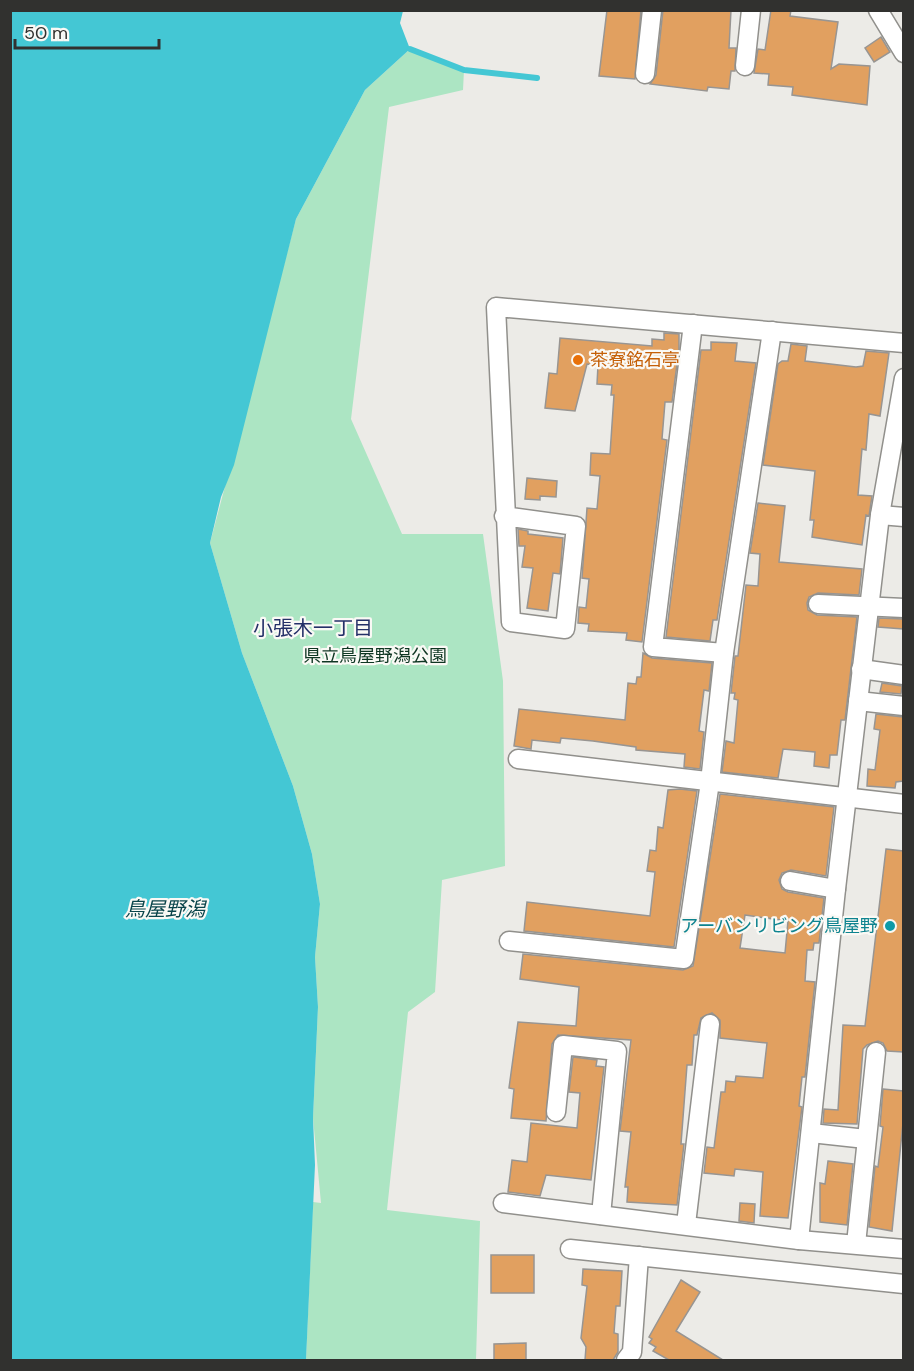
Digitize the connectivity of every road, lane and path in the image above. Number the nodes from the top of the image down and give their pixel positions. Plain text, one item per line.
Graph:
1 (652, 10) edge
2 (751, 10) edge
3 (878, 10) edge
4 (903, 53) edge
5 (745, 66) dead end
6 (645, 74) dead end
7 (693, 324) junction
8 (772, 331) junction
9 (903, 343) edge
10 (903, 378) edge
11 (900, 415) edge
12 (880, 515) junction
13 (504, 516) junction
14 (903, 517) edge
15 (818, 604) dead end
16 (870, 606) junction
17 (903, 608) edge
18 (724, 653) junction
19 (861, 669) junction
20 (903, 675) edge
21 (858, 700) junction
22 (903, 706) edge
23 (518, 759) dead end
24 (710, 782) junction
25 (846, 798) junction
26 (903, 804) edge
27 (790, 881) dead end
28 (836, 889) junction
29 (509, 941) dead end
30 (710, 1024) dead end
31 (876, 1052) dead end
32 (556, 1112) dead end
33 (811, 1133) junction
34 (866, 1139) junction
35 (502, 1203) dead end
36 (601, 1215) junction
37 (686, 1224) junction
38 (800, 1240) junction
39 (856, 1244) junction
40 (570, 1249) dead end
41 (903, 1249) edge
42 (639, 1256) junction
43 (903, 1284) edge
44 (634, 1358) edge

1 - 6 street
2 - 5 street
3 - 4 street
7 - 8 street
7 - 13 street
7 - 18 street
8 - 9 street
8 - 18 street
10 - 11 street
11 - 12 street
12 - 14 street
12 - 16 street
13 - 13 street
15 - 16 street
16 - 17 street
16 - 19 street
18 - 24 street
19 - 20 street
19 - 21 street
21 - 22 street
21 - 25 street
23 - 24 street
24 - 25 street
24 - 29 street
25 - 26 street
25 - 28 street
27 - 28 street
28 - 33 street
30 - 37 street
31 - 34 street
32 - 36 street
33 - 34 street
33 - 38 street
34 - 39 street
35 - 36 street
36 - 37 street
37 - 38 street
38 - 39 street
39 - 41 street
40 - 42 street
42 - 43 street
42 - 44 street

